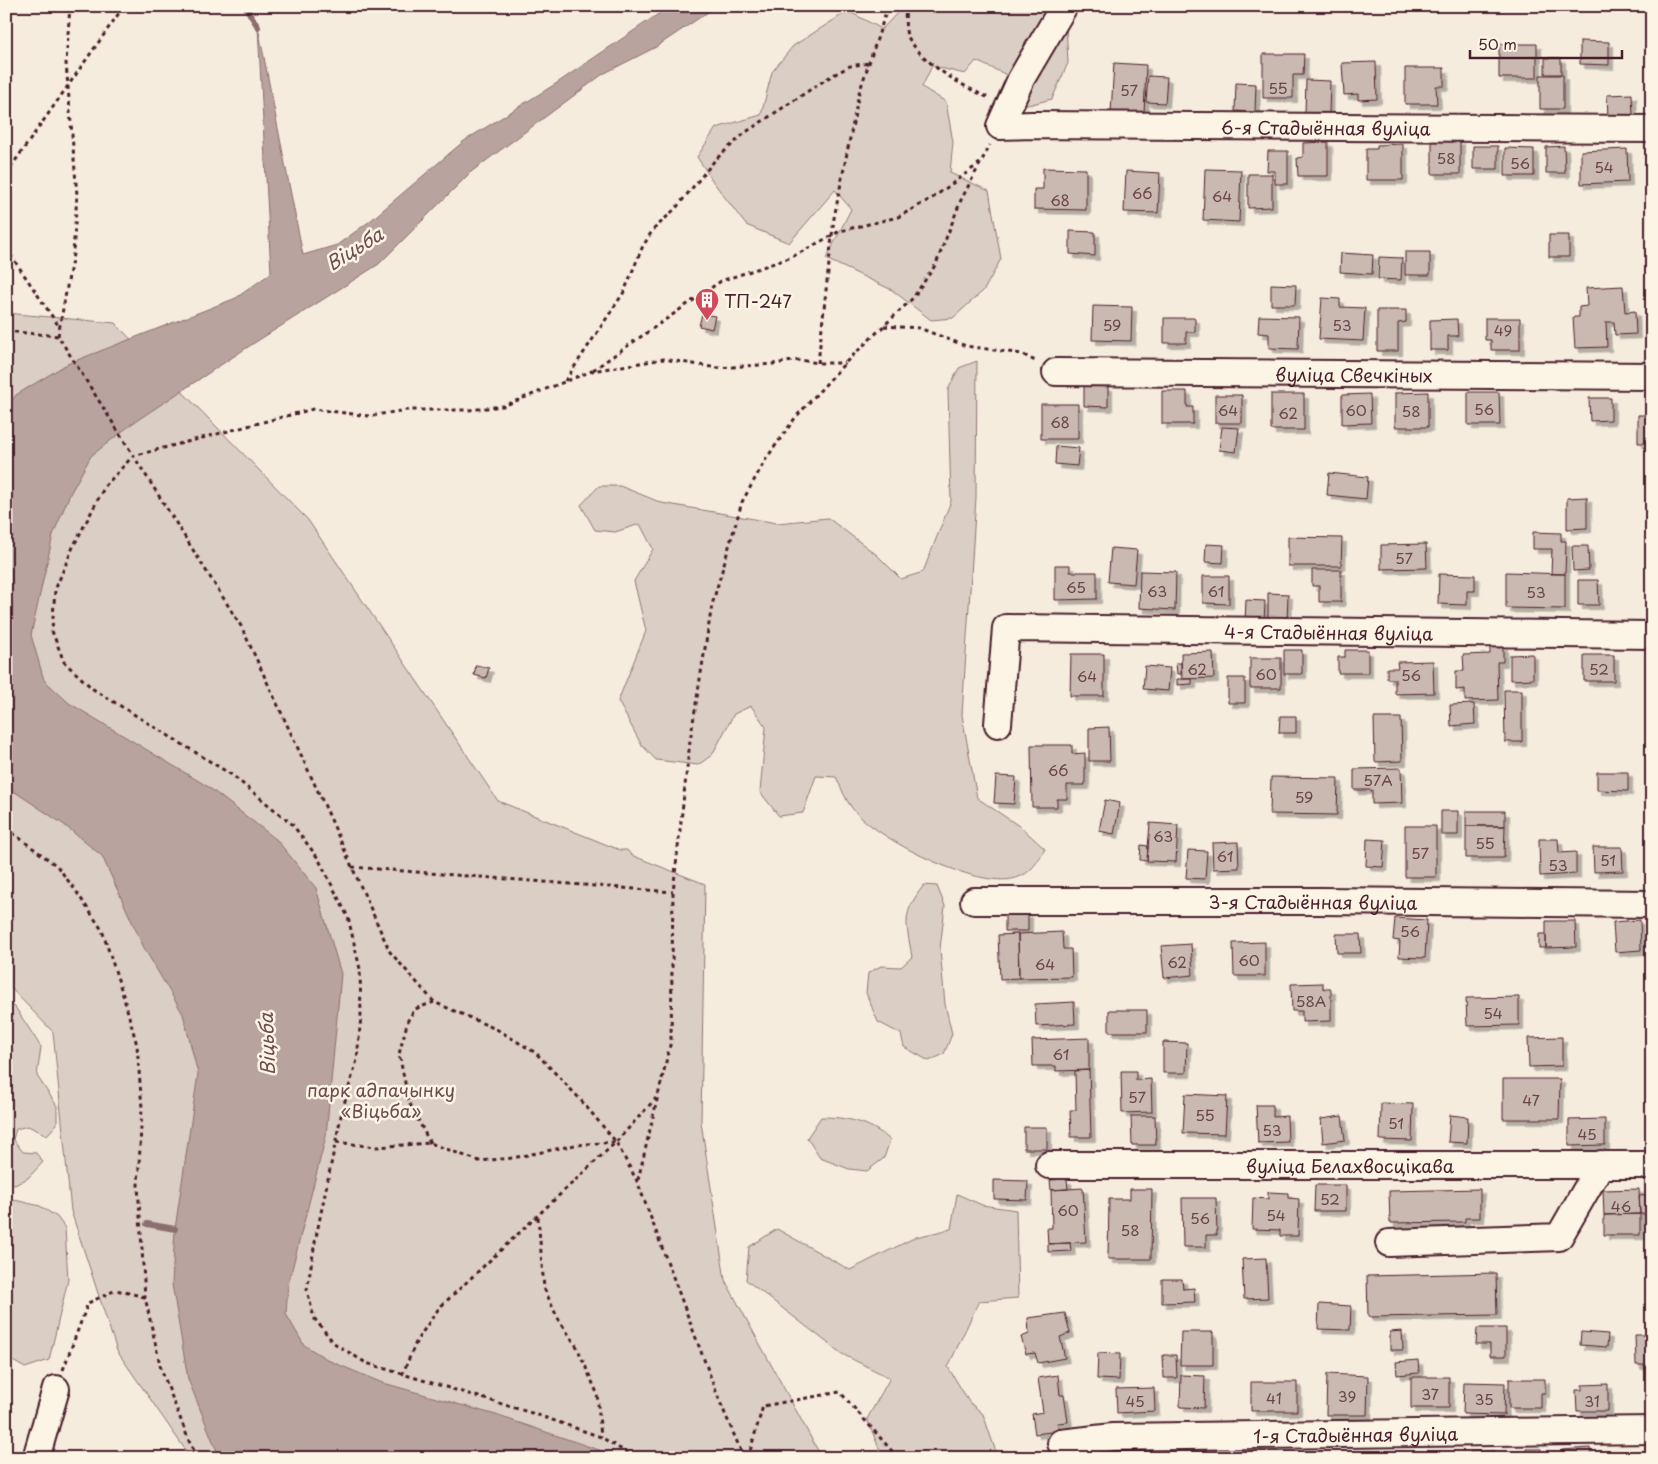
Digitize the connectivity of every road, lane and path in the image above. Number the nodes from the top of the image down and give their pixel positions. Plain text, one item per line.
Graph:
1 (70, 6) edge
2 (124, 6) edge
3 (888, 6) edge
4 (905, 6) edge
5 (1064, 6) edge
6 (868, 63) junction
7 (69, 87) junction
8 (1004, 116) junction
9 (1652, 130) edge
10 (981, 163) junction
11 (6, 174) edge
12 (832, 235) junction
13 (6, 248) edge
14 (883, 326) junction
15 (60, 328) junction
16 (6, 331) edge
17 (58, 336) junction
18 (818, 363) junction
19 (845, 363) junction
20 (592, 371) junction
21 (1056, 372) joint
22 (1652, 376) edge
23 (565, 382) junction
24 (133, 456) junction
25 (1652, 635) edge
26 (998, 724) dead end
27 (6, 828) edge
28 (352, 867) junction
29 (673, 892) junction
30 (974, 902) dead end
31 (1652, 904) edge
32 (434, 1002) junction
33 (658, 1097) junction
34 (336, 1142) junction
35 (430, 1142) junction
36 (616, 1142) junction
37 (1601, 1164) junction
38 (1652, 1165) edge
39 (1049, 1166) dead end
40 (637, 1181) junction
41 (538, 1217) junction
42 (1389, 1243) dead end
43 (145, 1297) junction
44 (402, 1375) junction
45 (56, 1389) joint
46 (1652, 1430) edge
47 (601, 1437) junction
48 (1061, 1443) dead end
49 (36, 1458) edge
50 (200, 1458) edge
51 (635, 1458) edge
52 (746, 1458) edge
53 (898, 1458) edge

1 - 7 path
2 - 7 path
3 - 6 path
4 - 8 path
5 - 8 street
6 - 12 path
6 - 23 path
7 - 11 path
7 - 15 path
8 - 9 street, 6-я Стадыённая вуліца
8 - 10 path
10 - 12 path
10 - 14 path
12 - 18 path
12 - 20 path
13 - 15 path
14 - 19 path
14 - 21 path
15 - 17 path
16 - 17 path
17 - 24 path
18 - 19 path
18 - 20 path
19 - 29 path
20 - 23 path
21 - 22 street, вуліца Свечкіных
23 - 24 path
24 - 28 path
24 - 34 path
25 - 26 street, 4-я Стадыённая вуліца
27 - 43 path
28 - 29 path
28 - 32 path
29 - 33 path
30 - 31 street, 3-я Стадыённая вуліца
32 - 35 path
32 - 36 path
33 - 36 path
33 - 40 path
34 - 35 path
34 - 44 path
35 - 36 path
36 - 40 path
36 - 41 path
37 - 38 street, вуліца Белахвосцікава
37 - 39 street, вуліца Белахвосцікава
37 - 42 street
40 - 52 path
41 - 44 path
41 - 47 path
43 - 45 path
43 - 50 path
44 - 47 path
45 - 49 street
46 - 48 street, 1-я Стадыённая вуліца
47 - 51 path
52 - 53 path

